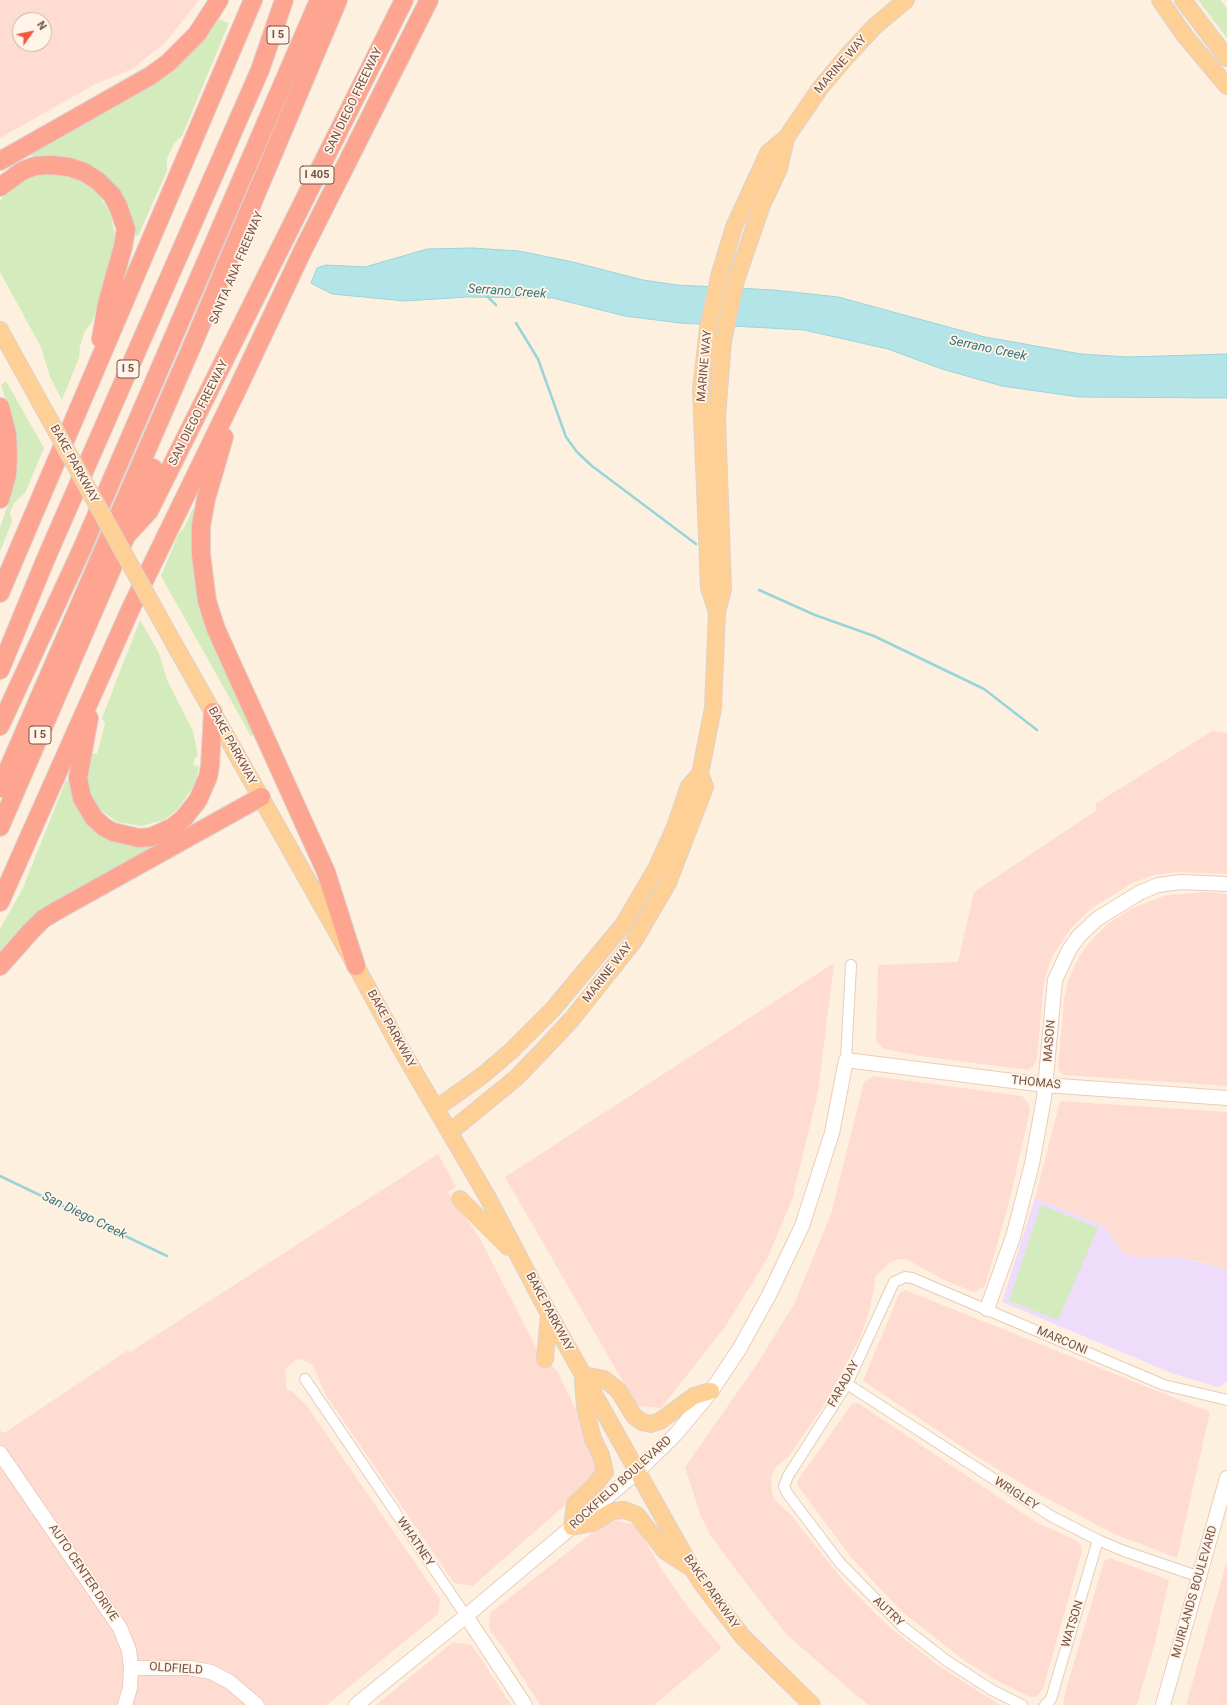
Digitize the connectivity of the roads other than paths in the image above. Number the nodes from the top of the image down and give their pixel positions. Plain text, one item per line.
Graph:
1 (219, 0) edge
2 (284, 0) edge
3 (296, 0) edge
4 (319, 0) edge
5 (329, 0) edge
6 (338, 0) edge
7 (350, 0) edge
8 (404, 0) edge
9 (429, 0) edge
10 (906, 0) edge
11 (1160, 0) edge
12 (1183, 0) edge
13 (252, 2) edge
14 (1227, 58) edge
15 (260, 70) junction
16 (1227, 86) edge
17 (0, 161) edge
18 (0, 187) edge
19 (0, 330) edge
20 (168, 361) junction
21 (95, 372) junction
22 (237, 390) junction
23 (0, 407) edge
24 (0, 499) edge
25 (126, 536) junction
26 (0, 593) edge
27 (0, 670) edge
28 (95, 686) junction
29 (213, 712) junction
30 (0, 726) edge
31 (0, 762) edge
32 (700, 774) junction
33 (0, 788) edge
34 (261, 797) junction
35 (0, 827) edge
36 (1227, 884) edge
37 (0, 902) edge
38 (851, 965) dead end
39 (0, 966) edge
40 (356, 966) junction
41 (846, 1060) junction
42 (1045, 1085) junction
43 (1227, 1098) edge
44 (436, 1108) junction
45 (450, 1132) junction
46 (460, 1199) dead end
47 (521, 1260) junction
48 (898, 1278) joint
49 (987, 1309) junction
50 (549, 1314) junction
51 (545, 1359) dead end
52 (583, 1375) junction
53 (305, 1379) dead end
54 (847, 1384) junction
55 (712, 1391) junction
56 (1227, 1400) edge
57 (0, 1453) edge
58 (637, 1472) junction
59 (1227, 1478) edge
60 (784, 1486) joint
61 (572, 1527) junction
62 (1098, 1540) junction
63 (692, 1569) junction
64 (1200, 1577) junction
65 (466, 1616) junction
66 (131, 1668) junction
67 (125, 1705) edge
68 (256, 1705) edge
69 (356, 1705) edge
70 (524, 1705) edge
71 (812, 1705) edge
72 (1022, 1705) edge
73 (1045, 1705) edge
74 (1163, 1705) edge

1 - 17 highway
2 - 15 highway
3 - 15 highway, I 5
4 - 20 highway
5 - 20 highway
6 - 33 highway
7 - 25 highway, SANTA ANA FREEWAY / I 5
8 - 25 highway, SAN DIEGO FREEWAY / I 405
9 - 22 highway
10 - 32 main road, MARINE WAY
11 - 16 main road
12 - 14 main road
13 - 21 highway
15 - 27 highway, I 5
18 - 21 highway
19 - 29 main road, BAKE PARKWAY, bridge
20 - 30 highway
20 - 31 highway
21 - 26 highway
22 - 28 highway
22 - 40 highway
23 - 24 highway
25 - 35 highway, SAN DIEGO FREEWAY / I 5
28 - 29 highway
28 - 37 highway
29 - 34 main road, BAKE PARKWAY
32 - 44 main road, MARINE WAY
32 - 45 main road, MARINE WAY
34 - 39 highway
34 - 40 main road, BAKE PARKWAY
36 - 42 street, MASON
38 - 41 street, ROCKFIELD BOULEVARD
40 - 44 main road, BAKE PARKWAY
41 - 42 street, THOMAS
41 - 55 street, ROCKFIELD BOULEVARD
42 - 43 street, THOMAS
42 - 49 street, MASON
44 - 45 main road, BAKE PARKWAY
45 - 47 main road, BAKE PARKWAY
46 - 47 main road
47 - 50 main road, BAKE PARKWAY
48 - 49 street, MARCONI
48 - 54 street, FARADAY
49 - 56 street, MARCONI
50 - 51 main road
50 - 52 main road, BAKE PARKWAY
52 - 55 main road
52 - 58 main road, BAKE PARKWAY
52 - 61 main road
53 - 65 street, WHATNEY
54 - 60 street, FARADAY
54 - 62 street, WRIGLEY
55 - 58 street, ROCKFIELD BOULEVARD
57 - 66 street, AUTO CENTER DRIVE
58 - 61 street, ROCKFIELD BOULEVARD
58 - 63 main road, BAKE PARKWAY
59 - 64 street, MUIRLANDS BOULEVARD
60 - 72 street, AUTRY
61 - 63 main road
61 - 65 street, ROCKFIELD BOULEVARD
62 - 64 street, WRIGLEY
62 - 73 street, WATSON
63 - 71 main road, BAKE PARKWAY
64 - 74 street, MUIRLANDS BOULEVARD
65 - 69 street, ROCKFIELD BOULEVARD
65 - 70 street, WHATNEY
66 - 67 street, AUTO CENTER DRIVE
66 - 68 street, OLDFIELD

